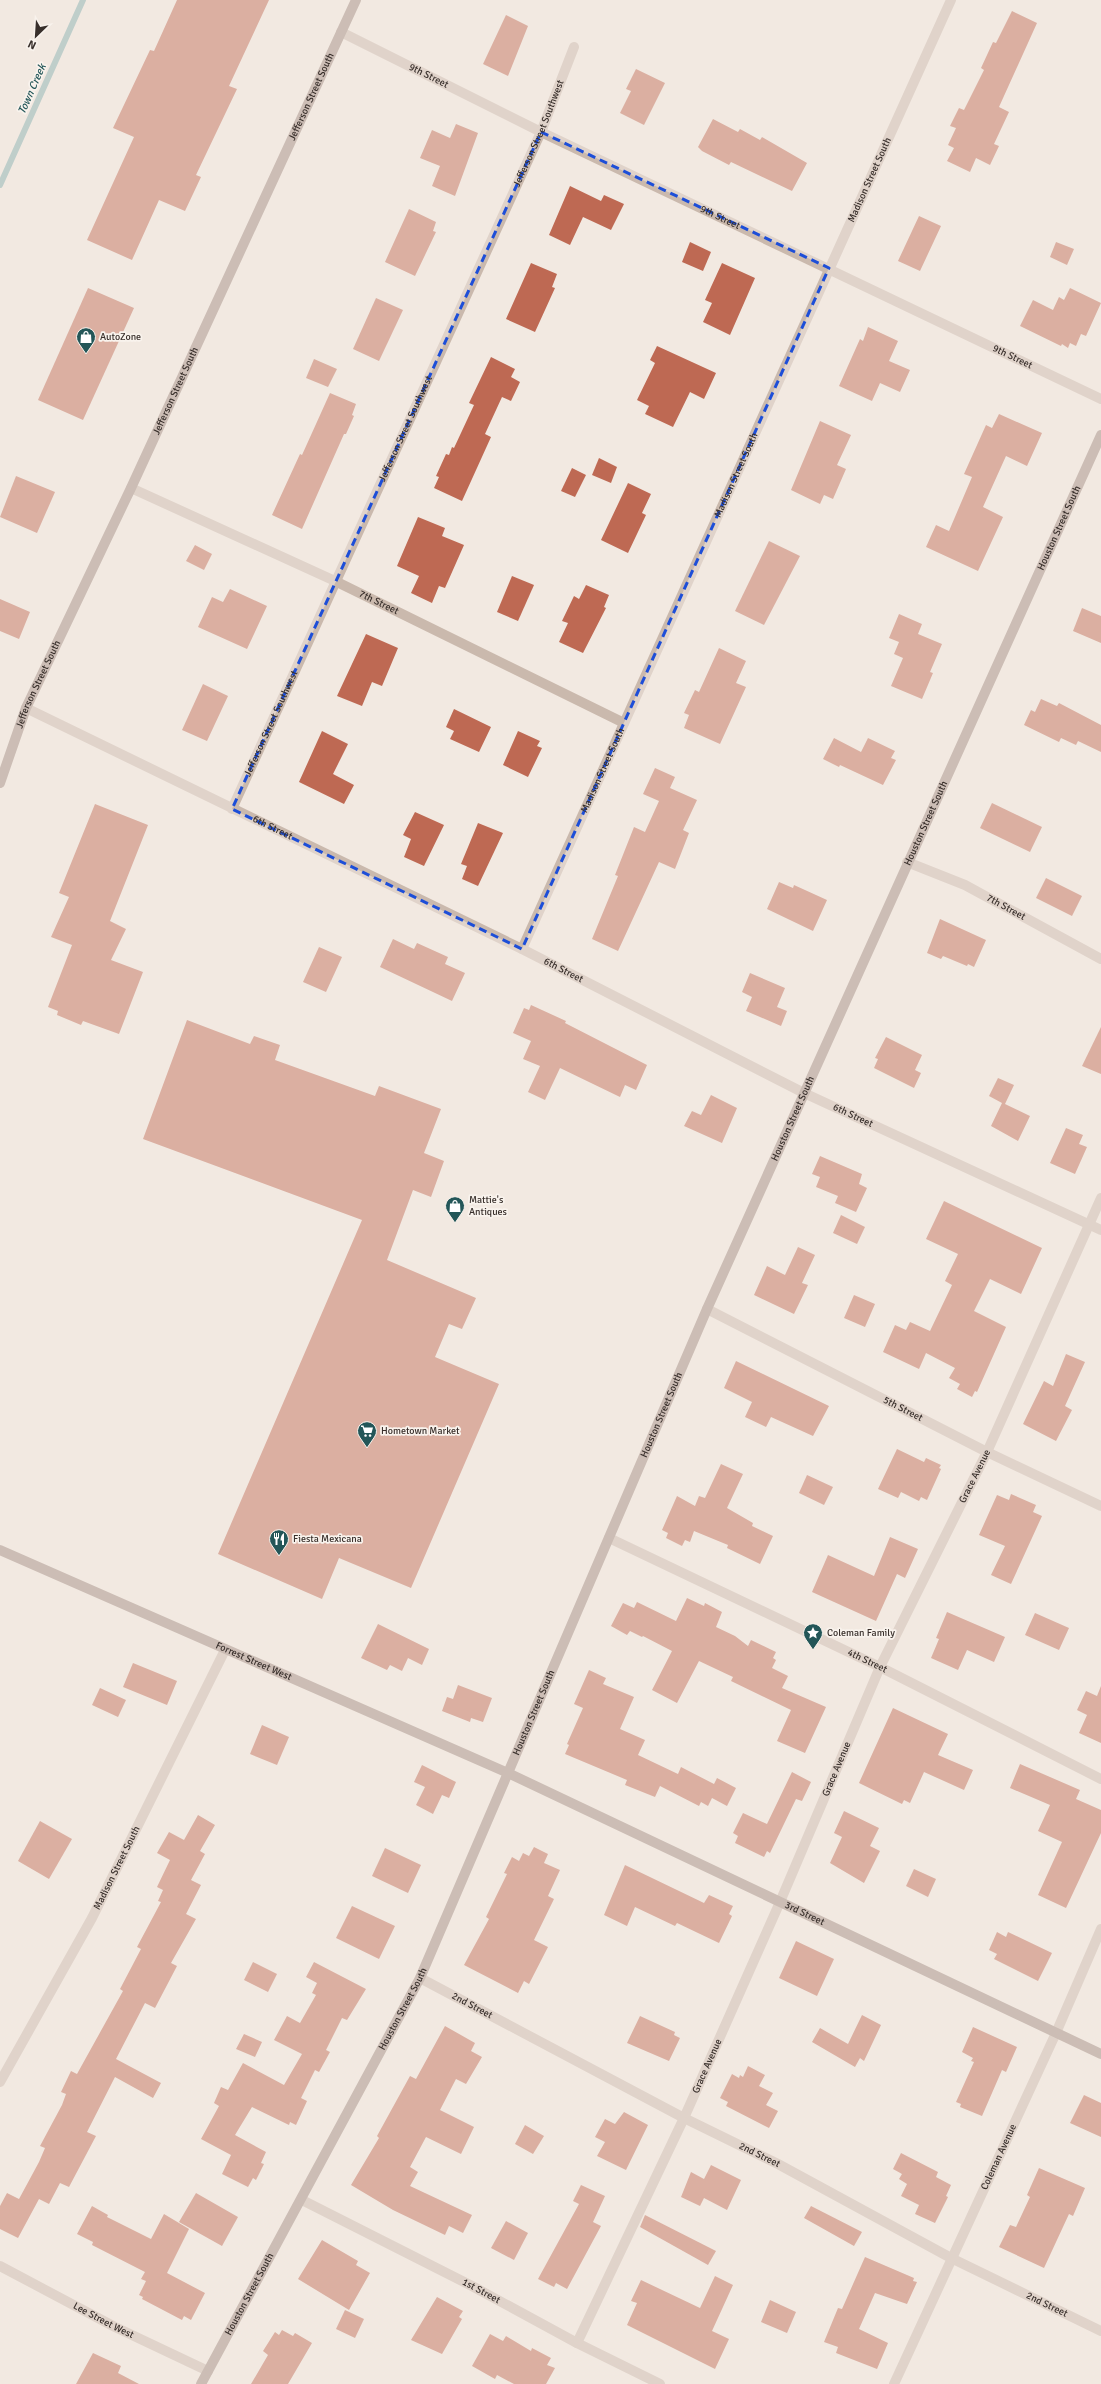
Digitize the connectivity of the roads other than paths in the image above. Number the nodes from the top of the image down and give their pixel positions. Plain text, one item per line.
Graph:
1 (356, 0) edge
2 (951, 0) edge
3 (341, 32) junction
4 (574, 47) dead end
5 (541, 132) junction
6 (829, 268) junction
7 (1101, 399) edge
8 (1101, 434) edge
9 (130, 488) junction
10 (335, 581) junction
11 (26, 708) junction
12 (624, 723) junction
13 (0, 783) edge
14 (232, 809) junction
15 (907, 862) junction
16 (522, 950) junction
17 (1101, 959) edge
18 (804, 1093) junction
19 (1101, 1198) edge
20 (1089, 1225) junction
21 (1101, 1230) edge
22 (707, 1309) junction
23 (987, 1452) junction
24 (1101, 1506) edge
25 (609, 1538) junction
26 (0, 1550) edge
27 (225, 1650) junction
28 (880, 1667) junction
29 (508, 1773) junction
30 (1101, 1779) edge
31 (780, 1902) junction
32 (1101, 1929) edge
33 (420, 1978) junction
34 (1056, 2033) junction
35 (1101, 2054) edge
36 (0, 2082) edge
37 (684, 2118) junction
38 (302, 2200) junction
39 (951, 2258) junction
40 (0, 2266) edge
41 (1101, 2331) edge
42 (577, 2343) junction
43 (208, 2371) junction
44 (201, 2384) edge
45 (660, 2384) edge
46 (894, 2384) edge

1 - 3 street, Jefferson Street South
2 - 6 street, Madison Street South
3 - 5 street, 9th Street
3 - 9 street, Jefferson Street South
4 - 5 street, Jefferson Street Southwest
5 - 6 street, 9th Street
5 - 10 street, Jefferson Street Southwest
6 - 7 street, 9th Street
6 - 12 street, Madison Street South
8 - 15 street, Houston Street South
9 - 10 street, 7th Street
9 - 11 street, Jefferson Street South
10 - 12 street, 7th Street
10 - 14 street, Jefferson Street Southwest
11 - 13 street, Jefferson Street South
11 - 14 street, 6th Street
12 - 16 street, Madison Street South
14 - 16 street, 6th Street
15 - 17 street, 7th Street
15 - 18 street, Houston Street South
16 - 18 street, 6th Street
18 - 20 street, 6th Street
18 - 22 street, Houston Street South
19 - 20 street, Grace Avenue
20 - 21 street, 6th Street
20 - 23 street, Grace Avenue
22 - 23 street, 5th Street
22 - 25 street, Houston Street South
23 - 24 street, 5th Street
23 - 28 street, Grace Avenue
25 - 28 street, 4th Street
25 - 29 street, Houston Street South
26 - 27 street, Forrest Street West
27 - 29 street, Forrest Street West
27 - 36 street, Madison Street South
28 - 30 street, 4th Street
28 - 31 street, Grace Avenue
29 - 31 street, 3rd Street
29 - 33 street, Houston Street South
31 - 34 street, 3rd Street
31 - 37 street, Grace Avenue
32 - 34 street, Coleman Avenue
33 - 37 street, 2nd Street
33 - 38 street, Houston Street South
34 - 35 street, 3rd Street
34 - 39 street, Coleman Avenue
37 - 39 street, 2nd Street
37 - 42 street, Grace Avenue
38 - 42 street, 1st Street
38 - 43 street, Houston Street South
39 - 41 street, 2nd Street
39 - 46 street, Coleman Avenue
40 - 43 street, Lee Street West
42 - 45 street, 1st Street
43 - 44 street, Houston Street South

